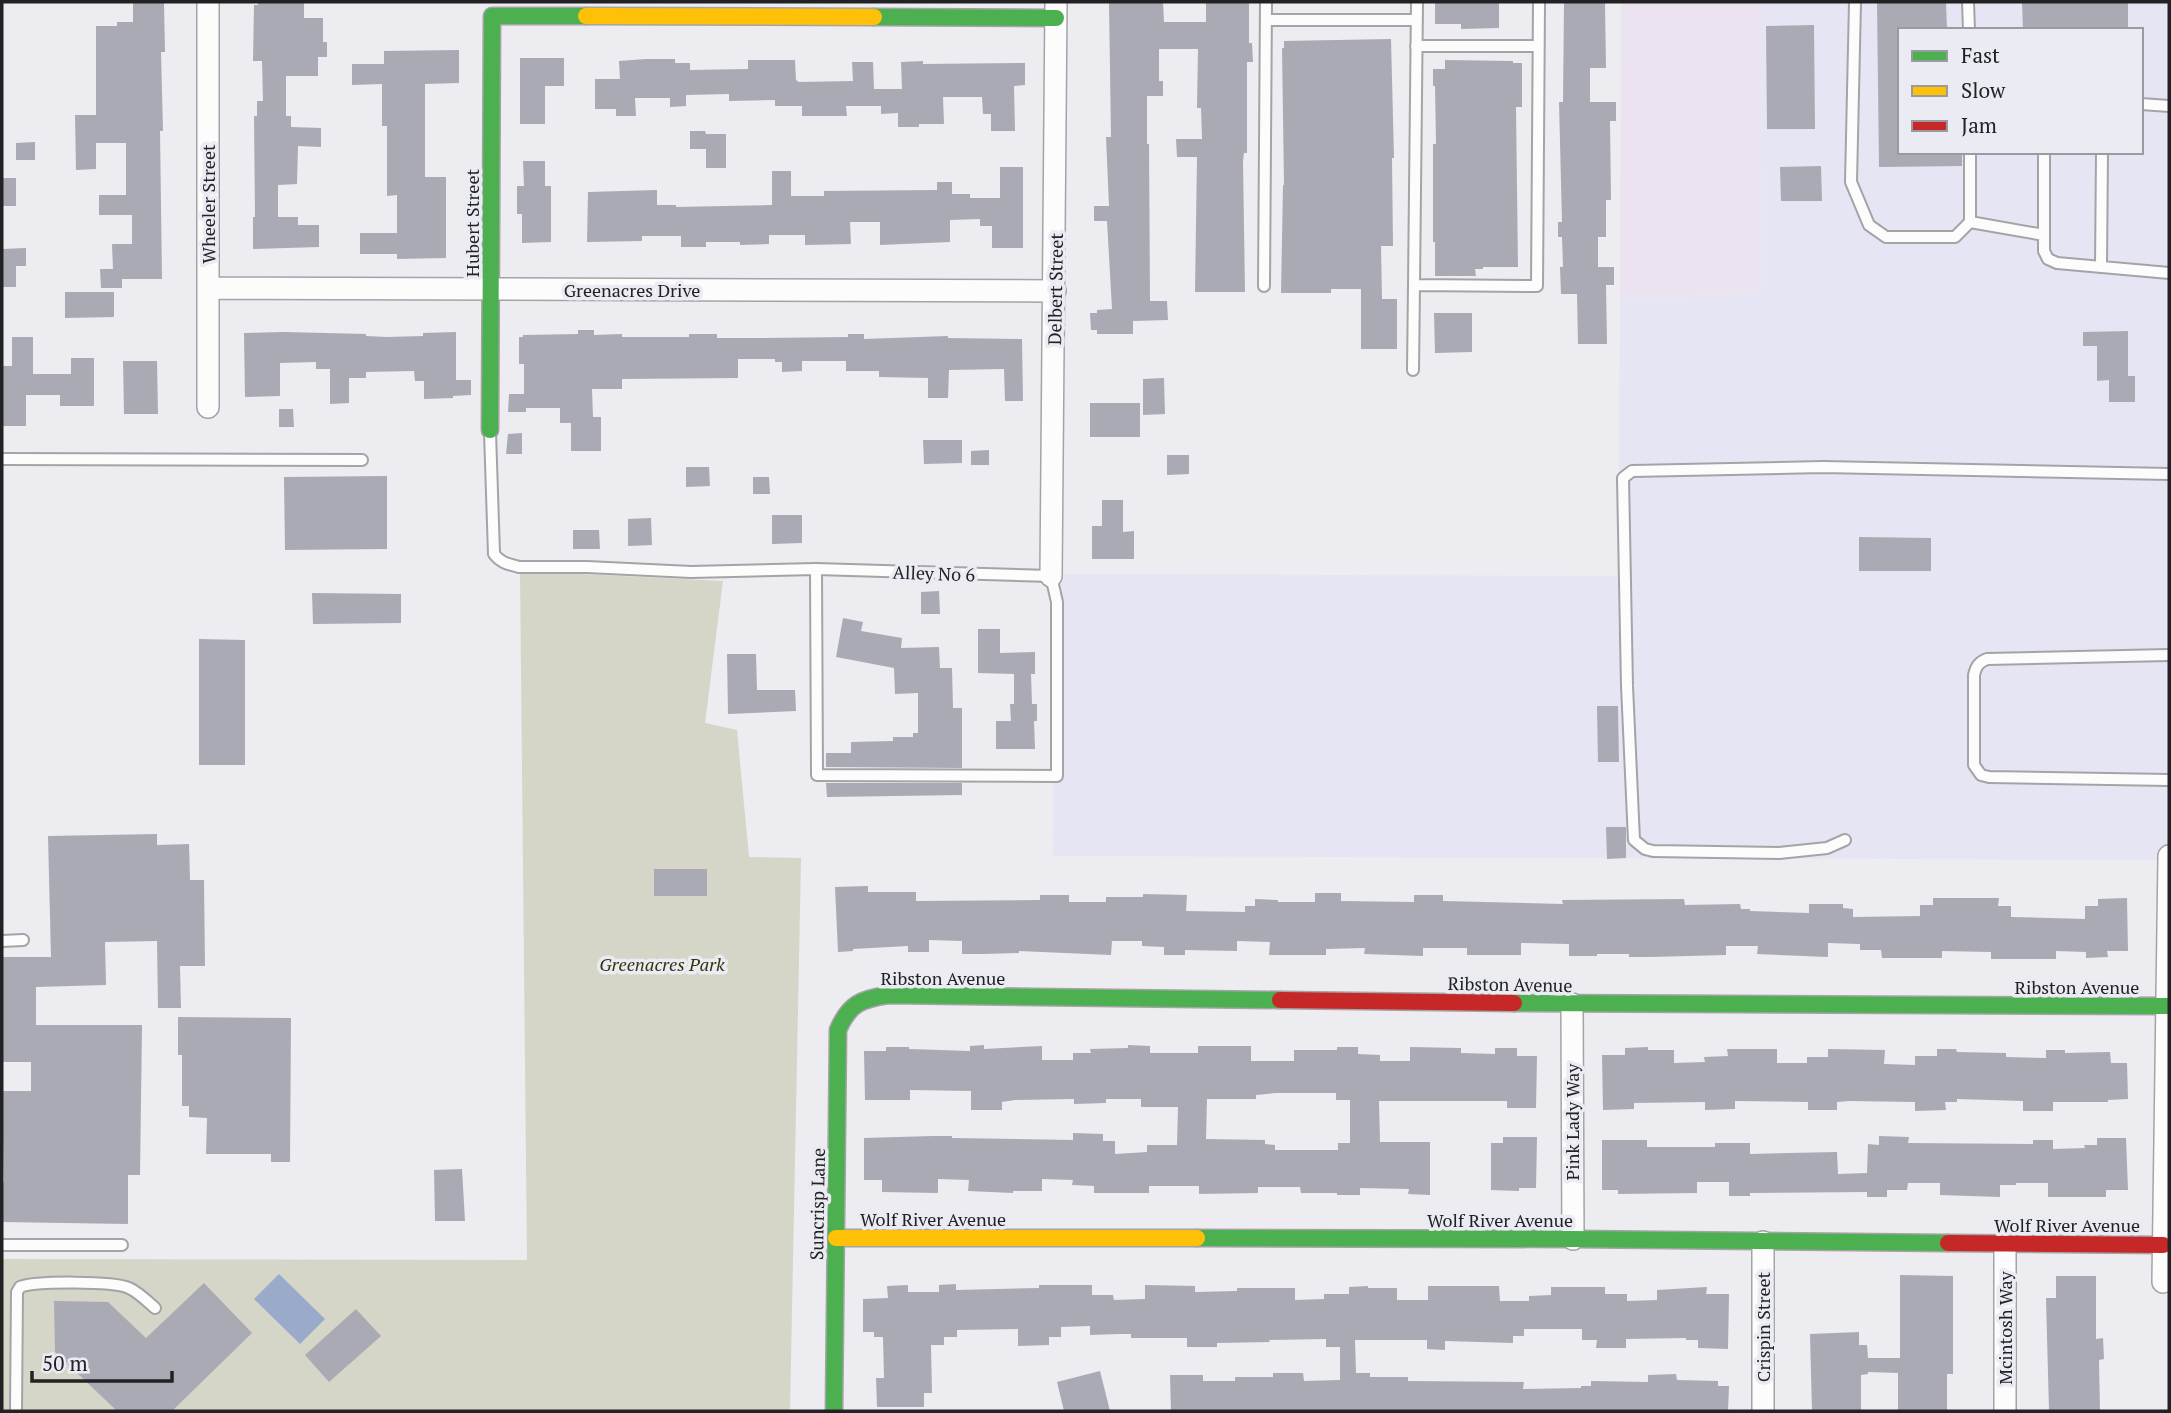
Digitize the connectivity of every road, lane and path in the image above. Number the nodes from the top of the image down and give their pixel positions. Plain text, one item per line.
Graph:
1 (208, 2) edge
2 (1266, 2) edge
3 (1417, 2) edge
4 (1538, 2) edge
5 (1855, 2) edge
6 (1968, 2) edge
7 (1056, 10) edge
8 (1266, 20) junction
9 (1417, 20) junction
10 (1969, 28) edge
11 (1416, 46) junction
12 (1538, 46) junction
13 (2143, 104) edge
14 (2169, 106) edge
15 (1970, 154) edge
16 (2044, 154) edge
17 (2102, 154) edge
18 (1970, 222) junction
19 (2044, 235) junction
20 (2101, 267) junction
21 (2169, 273) edge
22 (1414, 285) junction
23 (1264, 286) dead end
24 (209, 288) junction
25 (491, 289) junction
26 (1055, 291) junction
27 (1413, 370) dead end
28 (208, 407) dead end
29 (490, 430) joint
30 (2, 459) edge
31 (362, 460) dead end
32 (2169, 474) edge
33 (816, 569) junction
34 (1051, 576) junction
35 (2169, 655) edge
36 (2169, 780) edge
37 (1845, 839) dead end
38 (2169, 856) edge
39 (23, 940) dead end
40 (2, 941) edge
41 (855, 1003) joint
42 (1572, 1004) junction
43 (2167, 1006) junction
44 (836, 1238) junction
45 (1573, 1239) junction
46 (1763, 1242) junction
47 (2005, 1244) junction
48 (2, 1245) edge
49 (122, 1245) dead end
50 (2163, 1245) junction
51 (2163, 1282) dead end
52 (155, 1308) dead end
53 (16, 1411) edge
54 (834, 1411) edge
55 (1763, 1411) edge
56 (2005, 1411) edge

1 - 24 street, Wheeler Street
2 - 8 lane
3 - 9 lane
4 - 12 lane
5 - 18 lane
6 - 10 lane
7 - 25 street, Hubert Street
7 - 26 street, Delbert Street
8 - 9 lane
8 - 23 lane
9 - 11 lane
11 - 12 lane
11 - 22 lane
12 - 22 lane
13 - 14 lane
15 - 18 lane
16 - 19 lane
17 - 20 lane
18 - 19 lane
19 - 20 lane
20 - 21 lane
22 - 27 lane
24 - 25 street, Greenacres Drive
24 - 28 street, Wheeler Street
25 - 26 street, Greenacres Drive
25 - 29 street, Hubert Street
26 - 34 street, Delbert Street
29 - 33 lane, Alley No 6
30 - 31 lane
32 - 37 lane
33 - 34 lane, Alley No 6
33 - 34 lane
35 - 36 lane
38 - 43 street
39 - 40 lane
41 - 42 street, Ribston Avenue
41 - 44 street, Suncrisp Lane
42 - 43 street, Ribston Avenue
42 - 45 street, Pink Lady Way
43 - 50 street
44 - 45 street, Wolf River Avenue
44 - 54 street, Suncrisp Lane
45 - 46 street, Wolf River Avenue
46 - 47 street, Wolf River Avenue
46 - 55 street, Crispin Street
47 - 50 street, Wolf River Avenue
47 - 56 street, Mcintosh Way
48 - 49 lane
50 - 51 street
52 - 53 lane

